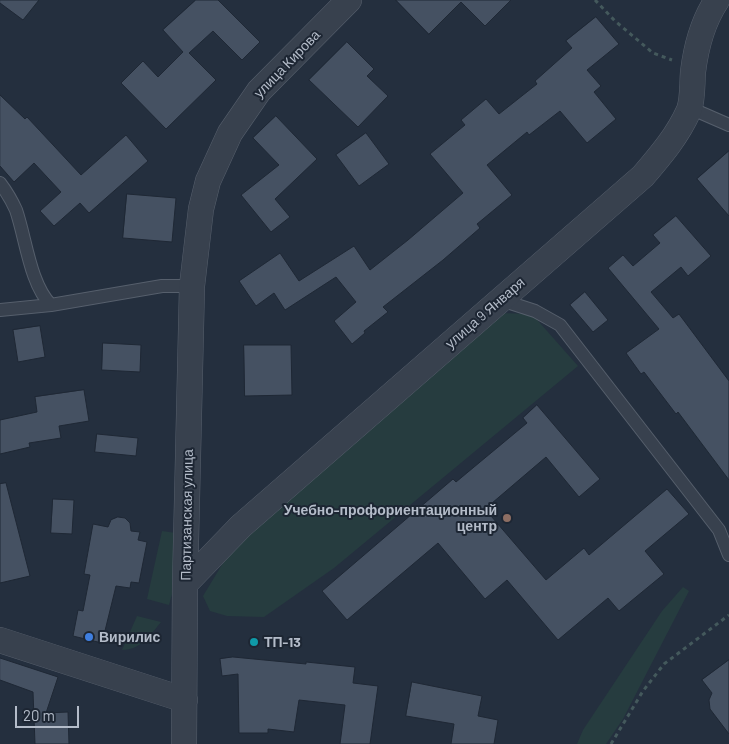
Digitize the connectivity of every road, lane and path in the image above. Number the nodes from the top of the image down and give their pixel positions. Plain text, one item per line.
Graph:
1 (349, 0) edge
2 (595, 0) edge
3 (717, 0) edge
4 (694, 69) junction
5 (690, 108) junction
6 (729, 126) edge
7 (230, 132) joint
8 (0, 183) edge
9 (192, 286) junction
10 (501, 300) junction
11 (51, 305) junction
12 (0, 310) edge
13 (729, 555) edge
14 (185, 584) junction
15 (729, 615) edge
16 (0, 640) edge
17 (185, 700) junction
18 (184, 744) edge
19 (610, 744) edge

1 - 7 street, улица Кирова
2 - 4 path
3 - 4 street, улица 9 Января
4 - 5 street, улица 9 Января
5 - 6 lane
5 - 10 street, улица 9 Января
7 - 9 street, Партизанская улица
8 - 11 lane
9 - 11 lane
9 - 14 street, Партизанская улица
10 - 13 lane
10 - 14 street, улица 9 Января
11 - 12 lane
14 - 17 street, Партизанская улица
15 - 19 path
16 - 17 street
17 - 18 street, Партизанская улица

